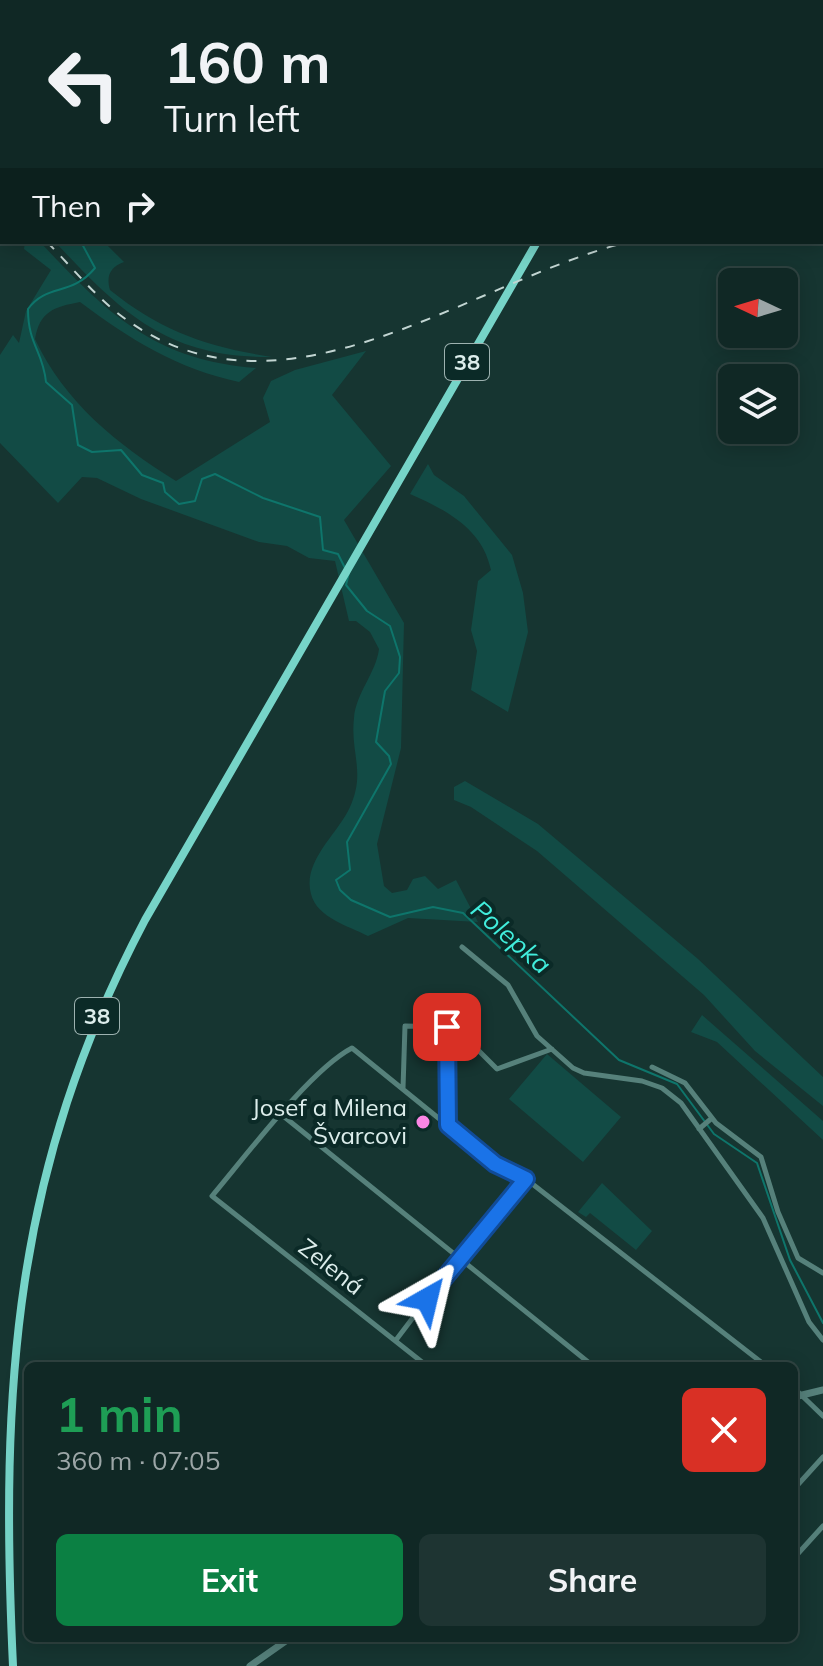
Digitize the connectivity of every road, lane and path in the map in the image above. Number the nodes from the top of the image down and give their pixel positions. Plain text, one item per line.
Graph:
1 (536, 244) edge
2 (462, 947) dead end
3 (447, 1027) junction
4 (552, 1049) junction
5 (652, 1067) dead end
6 (403, 1089) junction
7 (282, 1115) junction
8 (710, 1120) junction
9 (448, 1125) junction
10 (700, 1127) junction
11 (526, 1179) junction
12 (459, 1257) junction
13 (823, 1273) edge
14 (396, 1340) junction
15 (823, 1340) edge
16 (422, 1362) edge
17 (588, 1362) edge
18 (761, 1362) edge
19 (823, 1390) edge
20 (798, 1391) edge
21 (803, 1395) junction
22 (798, 1396) edge
23 (823, 1416) edge
24 (823, 1457) edge
25 (798, 1485) edge
26 (823, 1526) edge
27 (798, 1554) edge
28 (284, 1642) edge
29 (13, 1666) edge
30 (250, 1666) edge

1 - 29 main road, 38
2 - 4 street
3 - 4 street
3 - 6 street
3 - 9 street
4 - 10 street
5 - 8 street
6 - 7 street
6 - 9 street
7 - 12 street
7 - 14 street, Zelená
8 - 10 street
8 - 13 street
9 - 11 street
10 - 15 street
11 - 12 street
11 - 18 street
12 - 14 street
12 - 17 street
14 - 16 street, Zelená
19 - 21 street
20 - 21 street
21 - 22 street
21 - 23 street
24 - 25 street
26 - 27 street
28 - 30 street

